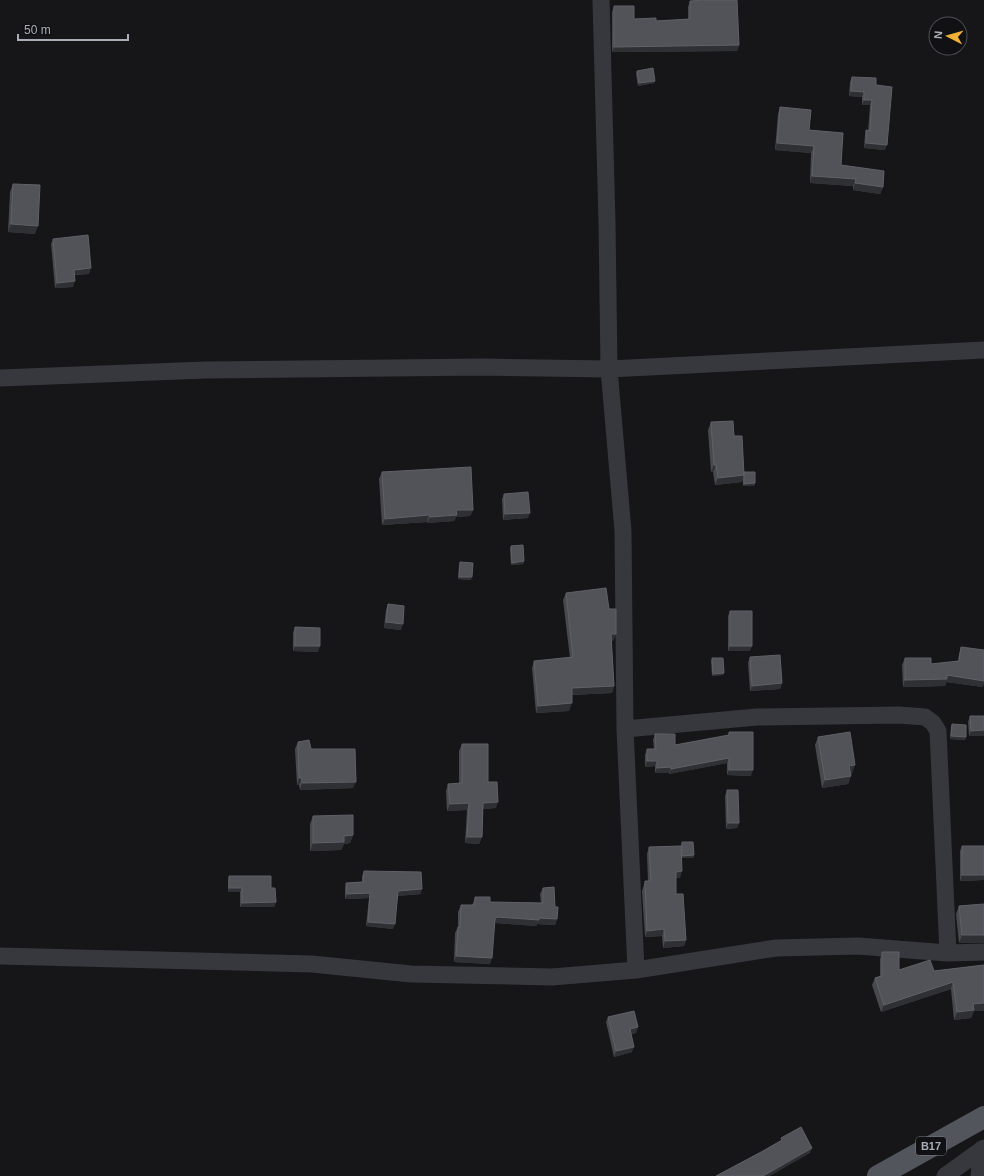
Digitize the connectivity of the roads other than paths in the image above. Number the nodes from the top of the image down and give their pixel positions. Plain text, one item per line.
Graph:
1 (601, 0) edge
2 (984, 350) edge
3 (609, 368) junction
4 (0, 378) edge
5 (625, 729) junction
6 (984, 952) edge
7 (948, 953) junction
8 (0, 956) edge
9 (636, 970) junction
10 (984, 1117) edge
11 (983, 1148) edge
12 (957, 1173) edge
13 (878, 1176) edge
14 (979, 1176) edge

1 - 3 street
2 - 3 street
3 - 4 street
3 - 5 street
5 - 7 street
5 - 9 street
6 - 7 street
7 - 9 street
8 - 9 street
10 - 13 main road, B17
11 - 12 street
11 - 14 street

